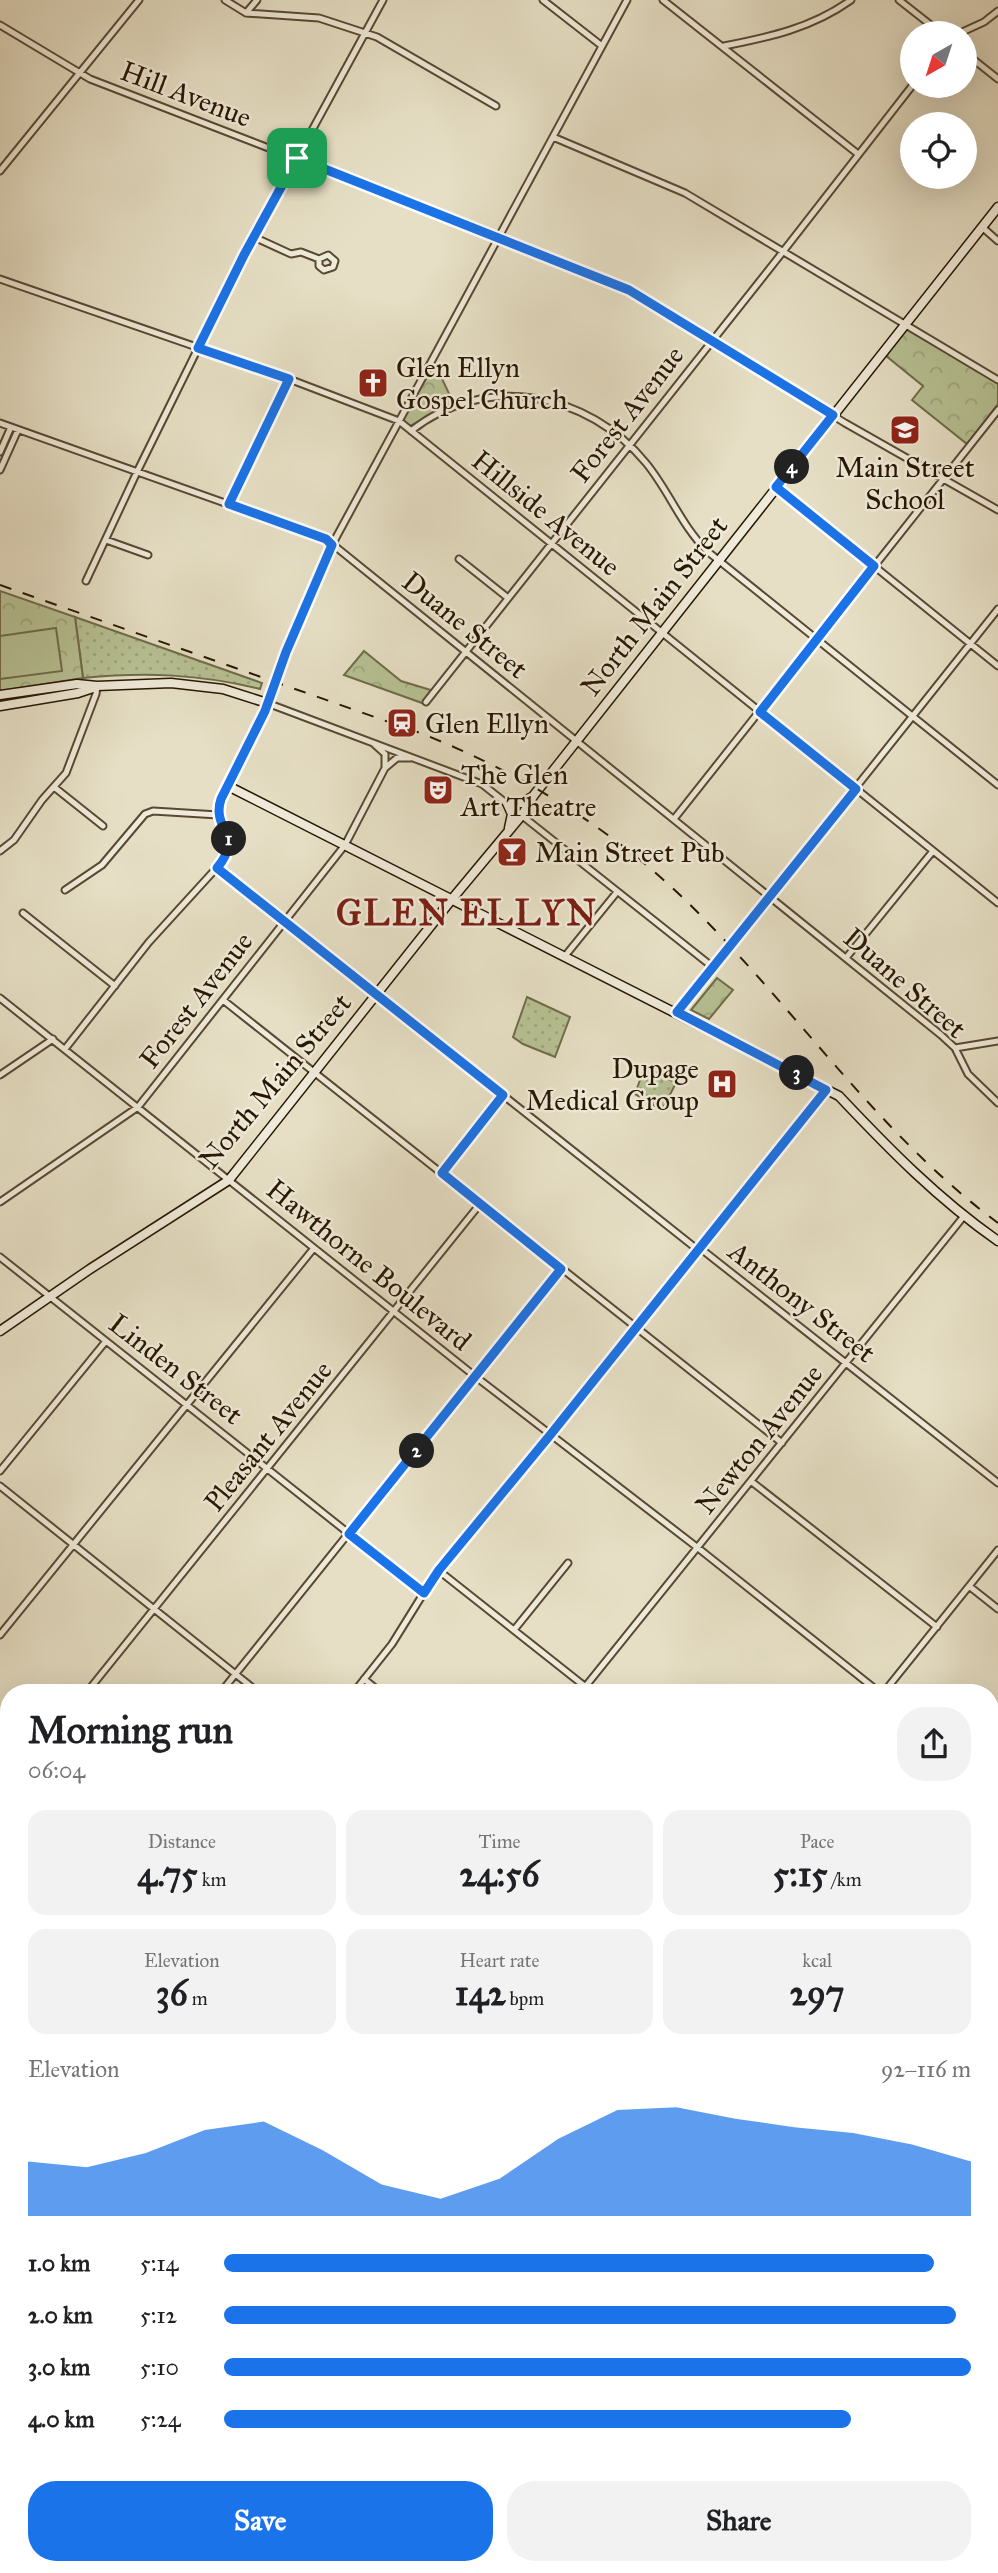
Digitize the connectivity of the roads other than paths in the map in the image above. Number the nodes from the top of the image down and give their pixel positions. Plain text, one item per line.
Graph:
1 (139, 0) edge
2 (225, 0) edge
3 (257, 0) edge
4 (383, 0) edge
5 (543, 0) edge
6 (627, 0) edge
7 (663, 0) edge
8 (851, 0) edge
9 (899, 0) edge
10 (998, 11) edge
11 (246, 13) junction
12 (926, 21) edge
13 (0, 26) edge
14 (977, 26) edge
15 (365, 33) junction
16 (602, 46) junction
17 (723, 46) junction
18 (977, 62) edge
19 (79, 73) junction
20 (998, 79) edge
21 (902, 98) edge
22 (496, 106) dead end
23 (553, 137) junction
24 (858, 154) junction
25 (297, 158) junction
26 (0, 171) edge
27 (998, 207) edge
28 (982, 227) junction
29 (254, 237) junction
30 (498, 238) junction
31 (998, 241) edge
32 (783, 252) junction
33 (319, 259) dead end
34 (0, 279) edge
35 (905, 326) junction
36 (711, 340) junction
37 (198, 348) junction
38 (289, 379) junction
39 (998, 380) edge
40 (998, 410) edge
41 (833, 415) junction
42 (399, 421) junction
43 (0, 423) edge
44 (11, 427) junction
45 (19, 430) junction
46 (411, 431) junction
47 (629, 444) junction
48 (0, 452) edge
49 (0, 470) edge
50 (137, 472) junction
51 (942, 479) junction
52 (776, 487) junction
53 (229, 504) junction
54 (998, 510) edge
55 (106, 540) junction
56 (551, 544) junction
57 (332, 545) junction
58 (148, 555) dead end
59 (459, 559) dead end
60 (718, 560) junction
61 (874, 566) junction
62 (86, 581) dead end
63 (509, 598) junction
64 (998, 609) edge
65 (662, 634) junction
66 (816, 639) junction
67 (971, 644) junction
68 (466, 652) junction
69 (998, 666) edge
70 (97, 687) junction
71 (0, 695) edge
72 (426, 702) dead end
73 (267, 703) junction
74 (0, 706) edge
75 (760, 712) junction
76 (913, 717) junction
77 (576, 742) junction
78 (374, 744) junction
79 (419, 761) junction
80 (385, 768) junction
81 (998, 785) edge
82 (228, 786) junction
83 (54, 787) junction
84 (856, 789) junction
85 (534, 795) junction
86 (507, 803) junction
87 (218, 815) junction
88 (522, 815) junction
89 (674, 820) junction
90 (103, 826) dead end
91 (509, 828) junction
92 (345, 845) junction
93 (0, 851) edge
94 (933, 851) junction
95 (217, 868) junction
96 (65, 890) dead end
97 (617, 892) junction
98 (771, 897) junction
99 (452, 899) junction
100 (998, 903) edge
101 (23, 913) dead end
102 (284, 922) junction
103 (565, 956) junction
104 (846, 958) junction
105 (713, 968) junction
106 (115, 986) junction
107 (376, 994) junction
108 (0, 998) edge
109 (223, 1000) junction
110 (677, 1012) junction
111 (53, 1039) junction
112 (998, 1041) edge
113 (955, 1048) junction
114 (65, 1049) junction
115 (315, 1072) junction
116 (0, 1075) edge
117 (826, 1090) junction
118 (503, 1095) junction
119 (998, 1103) edge
120 (138, 1107) junction
121 (442, 1173) junction
122 (229, 1180) junction
123 (0, 1202) edge
124 (480, 1204) junction
125 (964, 1216) junction
126 (998, 1241) edge
127 (314, 1248) junction
128 (699, 1249) junction
129 (0, 1257) edge
130 (561, 1269) junction
131 (50, 1296) junction
132 (395, 1312) junction
133 (636, 1327) junction
134 (0, 1331) edge
135 (106, 1340) junction
136 (846, 1364) junction
137 (476, 1377) junction
138 (187, 1405) junction
139 (551, 1434) junction
140 (782, 1443) junction
141 (268, 1469) junction
142 (0, 1471) edge
143 (752, 1482) junction
144 (998, 1483) edge
145 (0, 1486) edge
146 (349, 1534) junction
147 (74, 1545) junction
148 (698, 1548) junction
149 (998, 1550) edge
150 (568, 1563) dead end
151 (439, 1570) junction
152 (969, 1586) junction
153 (424, 1593) junction
154 (155, 1609) junction
155 (998, 1609) edge
156 (937, 1626) junction
157 (514, 1630) junction
158 (0, 1636) edge
159 (236, 1674) junction
160 (364, 1679) junction
161 (94, 1684) edge
162 (228, 1684) edge
163 (248, 1684) edge
164 (360, 1684) edge
165 (370, 1684) edge
166 (581, 1684) edge
167 (587, 1684) edge
168 (871, 1684) edge
169 (888, 1684) edge

1 - 19 street
2 - 11 street
3 - 11 street
4 - 15 street
5 - 16 street
6 - 16 street
7 - 17 street
8 - 17 street
9 - 12 street
10 - 14 street
11 - 15 street
13 - 19 street, Hill Avenue
15 - 22 street
15 - 25 street
16 - 23 street
17 - 24 street
18 - 20 street
19 - 25 street, Hill Avenue
19 - 26 street
21 - 24 street, Forest Avenue
23 - 30 street
23 - 32 street
24 - 32 street, Forest Avenue
25 - 29 street
25 - 30 street, Hill Avenue
27 - 28 street, North Main Street
28 - 31 street
28 - 35 street, North Main Street
29 - 33 street
29 - 37 street
30 - 36 street, Hill Avenue
30 - 42 street
32 - 35 street
32 - 36 street, Forest Avenue
34 - 37 street, Hillside Avenue
35 - 39 street
35 - 41 street, North Main Street
36 - 41 street, Hill Avenue
36 - 47 street, Forest Avenue
37 - 38 street, Hillside Avenue
37 - 50 street
38 - 42 street, Hillside Avenue
38 - 53 street
40 - 51 street
41 - 51 street, Hill Avenue
41 - 52 street, North Main Street
42 - 46 street, Hillside Avenue
42 - 57 street
43 - 44 street, Duane Street
44 - 45 street, Duane Street
44 - 48 street
45 - 49 street
45 - 50 street, Duane Street
46 - 47 street
46 - 56 street, Hillside Avenue
47 - 56 street, Forest Avenue
47 - 60 street
50 - 53 street, Duane Street
50 - 55 street
51 - 54 street, Hill Avenue
51 - 61 street
52 - 60 street, North Main Street
52 - 61 street
53 - 57 street, Duane Street
55 - 58 street
55 - 62 street
56 - 63 street, Forest Avenue
56 - 65 street, Hillside Avenue
57 - 68 street, Duane Street
57 - 73 street
59 - 63 street
60 - 65 street, North Main Street
60 - 66 street
61 - 66 street
61 - 67 street
63 - 68 street, Forest Avenue
64 - 67 street
65 - 75 street, Hillside Avenue
65 - 77 street, North Main Street
66 - 75 street
66 - 76 street
67 - 69 street
67 - 76 street
68 - 72 street, Forest Avenue
68 - 77 street, Duane Street
70 - 71 street
70 - 73 street
70 - 74 street
70 - 83 street
73 - 78 street
73 - 82 street
75 - 84 street, Hillside Avenue
75 - 89 street
76 - 81 street
76 - 84 street
77 - 85 street, North Main Street
77 - 89 street, Duane Street
78 - 79 street
78 - 80 street
79 - 80 street
79 - 86 street
80 - 92 street, Forest Avenue
82 - 87 street
82 - 92 street
83 - 90 street
83 - 93 street
84 - 94 street, Hillside Avenue
84 - 98 street
85 - 86 street
85 - 88 street, North Main Street
86 - 88 street
86 - 91 street
87 - 95 street
87 - 96 street
88 - 91 street, North Main Street
88 - 97 street
89 - 98 street, Duane Street
91 - 99 street, North Main Street
92 - 99 street
92 - 102 street, Forest Avenue
94 - 100 street, Hillside Avenue
94 - 104 street
95 - 102 street, Anthony Street
95 - 106 street
97 - 103 street
97 - 105 street
98 - 104 street, Duane Street
98 - 105 street
99 - 103 street
99 - 107 street, North Main Street
101 - 106 street
102 - 107 street, Anthony Street
102 - 109 street, Forest Avenue
103 - 110 street
104 - 113 street, Duane Street
105 - 110 street
106 - 114 street
107 - 115 street, North Main Street
107 - 118 street, Anthony Street
108 - 111 street, Hawthorne Boulevard
109 - 115 street
109 - 120 street, Forest Avenue
110 - 117 street
111 - 114 street, Hawthorne Boulevard
111 - 116 street
112 - 113 street
113 - 119 street, Duane Street
114 - 120 street, Hawthorne Boulevard
115 - 121 street
115 - 122 street, North Main Street
117 - 125 street
117 - 128 street
118 - 121 street
118 - 128 street, Anthony Street
120 - 122 street, Hawthorne Boulevard
120 - 123 street, Forest Avenue
121 - 124 street
122 - 127 street, Hawthorne Boulevard
122 - 131 street, North Main Street
124 - 130 street
124 - 132 street, Pleasant Avenue
125 - 126 street
125 - 136 street, Newton Avenue
127 - 132 street, Hawthorne Boulevard
127 - 138 street
128 - 133 street
128 - 136 street, Anthony Street
129 - 131 street, Linden Street
130 - 133 street
130 - 137 street
131 - 134 street, North Main Street
131 - 135 street, Linden Street
132 - 137 street, Hawthorne Boulevard
132 - 141 street, Pleasant Avenue
133 - 139 street
133 - 140 street
135 - 138 street, Linden Street
135 - 142 street
136 - 140 street, Newton Avenue
136 - 144 street, Anthony Street
137 - 139 street, Hawthorne Boulevard
137 - 146 street
138 - 141 street, Linden Street
138 - 147 street
139 - 148 street, Hawthorne Boulevard
139 - 151 street
140 - 143 street, Newton Avenue
141 - 146 street, Linden Street
141 - 154 street, Pleasant Avenue
143 - 148 street, Newton Avenue
143 - 156 street
145 - 147 street
146 - 153 street, Linden Street
146 - 159 street
147 - 154 street
147 - 158 street
148 - 167 street, Newton Avenue
148 - 168 street, Hawthorne Boulevard
149 - 152 street
150 - 157 street
151 - 153 street
151 - 157 street
152 - 155 street
152 - 156 street
153 - 160 street
154 - 159 street
154 - 161 street, Pleasant Avenue
156 - 169 street
157 - 166 street
159 - 162 street
159 - 163 street
160 - 164 street
160 - 165 street

